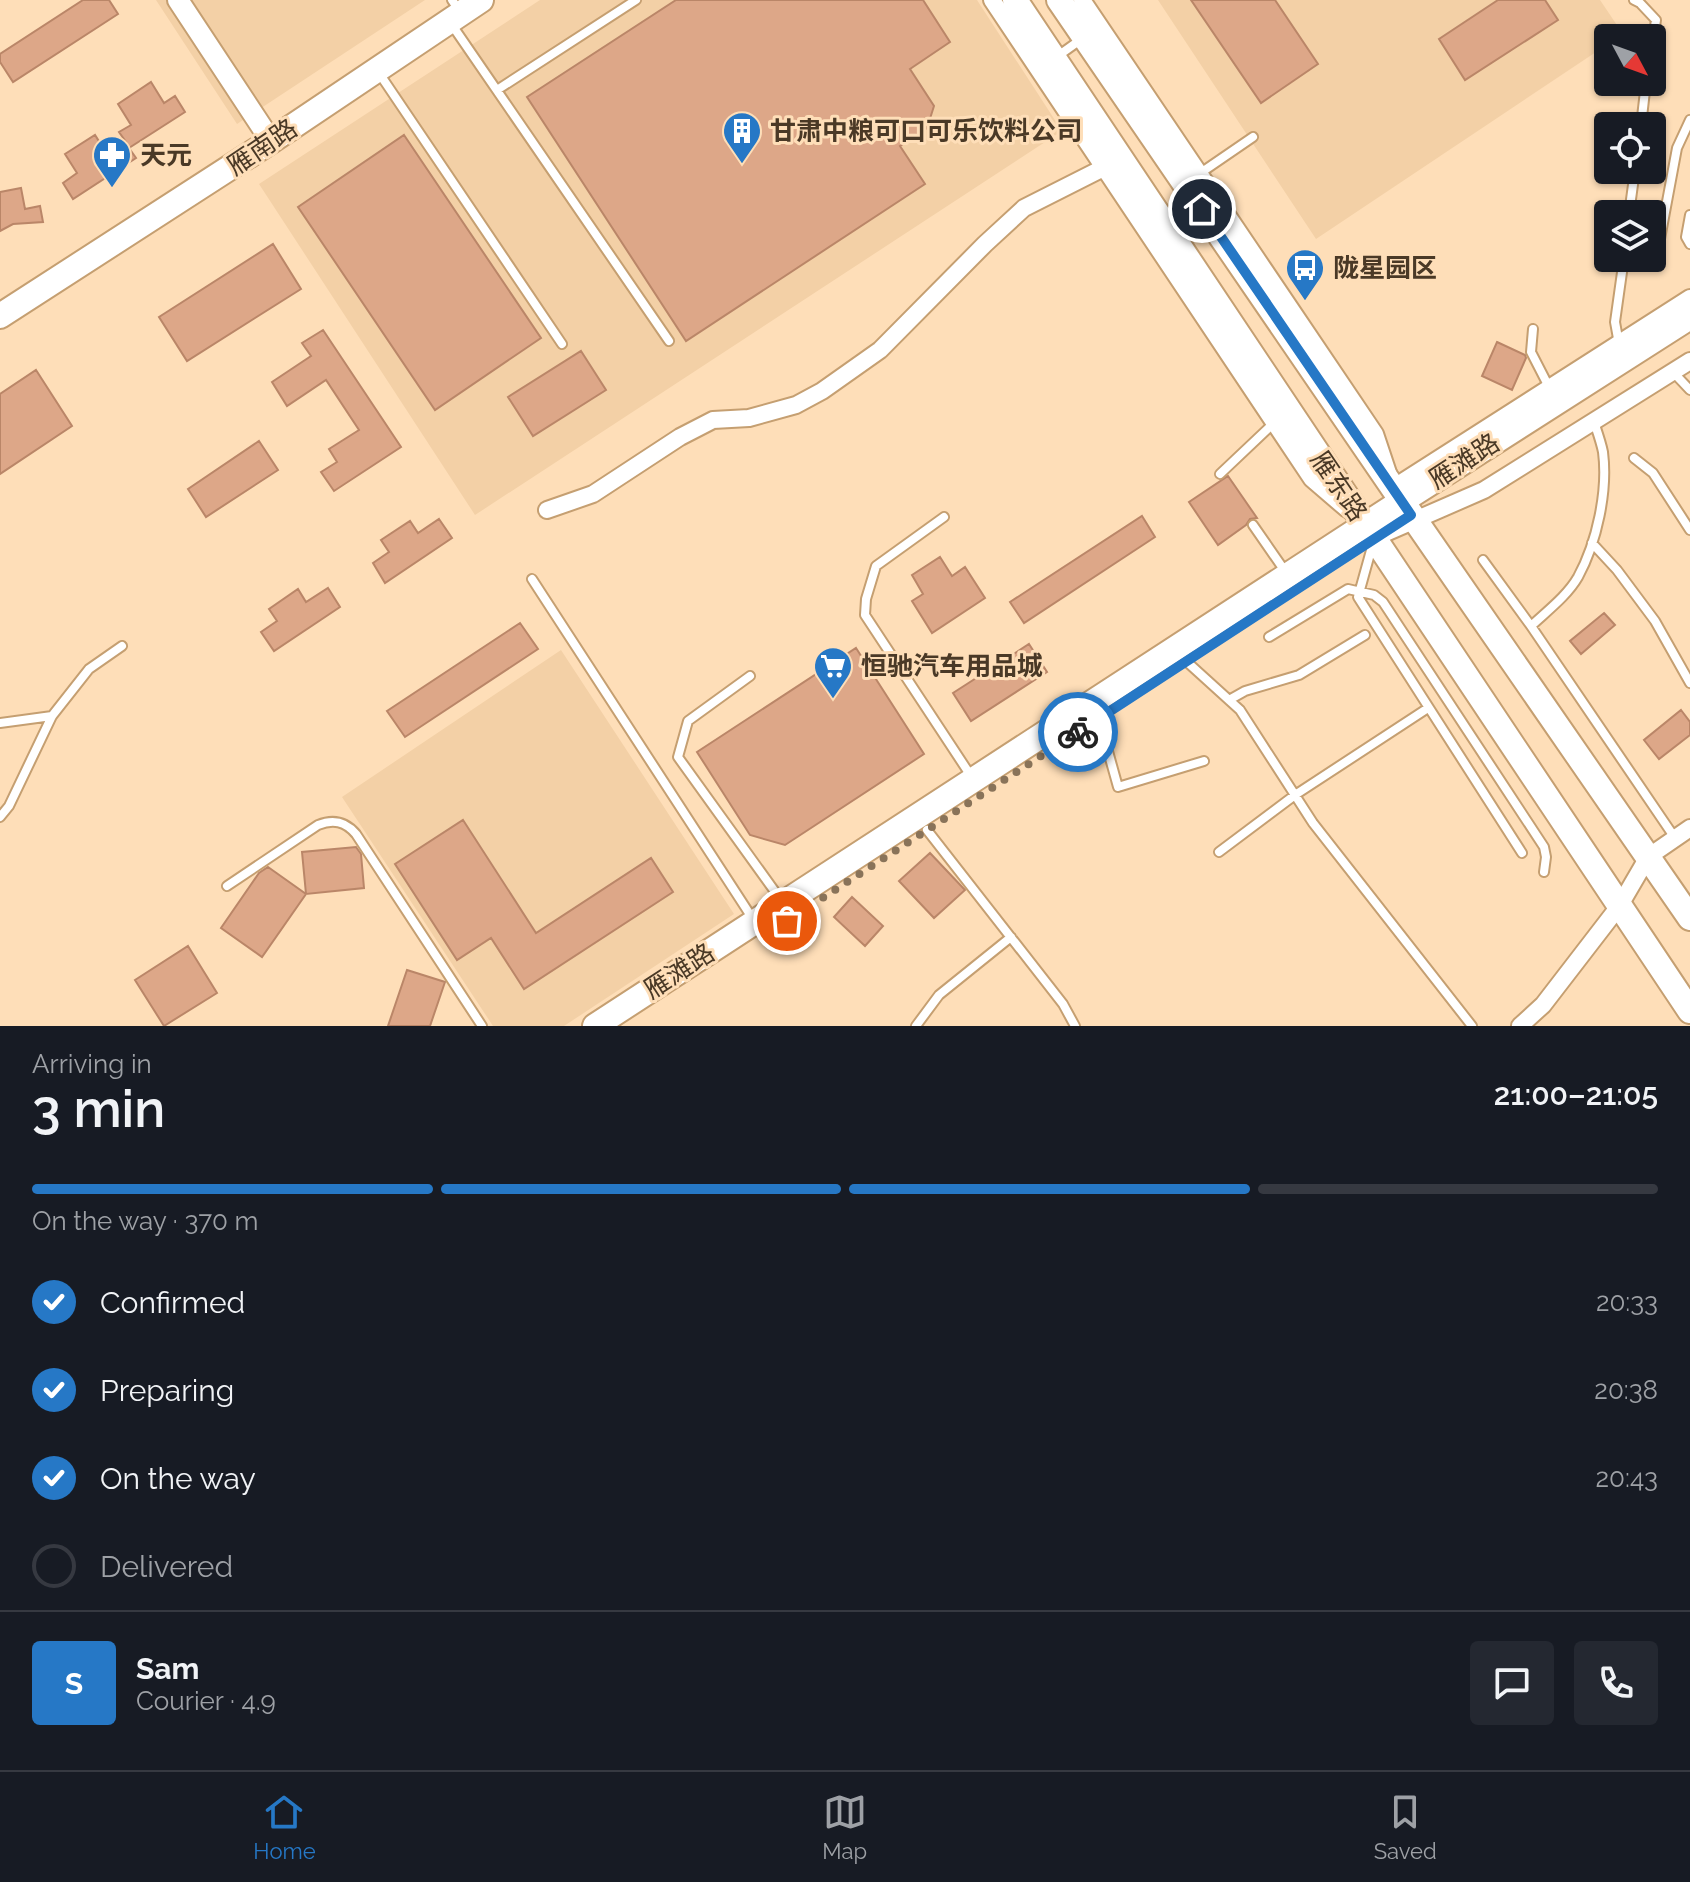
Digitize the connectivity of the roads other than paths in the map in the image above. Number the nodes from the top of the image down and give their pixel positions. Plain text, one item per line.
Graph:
1 (178, 0) edge
2 (636, 0) edge
3 (992, 0) edge
4 (1015, 0) edge
5 (1059, 0) edge
6 (1082, 0) edge
7 (1634, 0) edge
8 (461, 9) edge
9 (1655, 24) edge
10 (1085, 37) junction
11 (1046, 64) junction
12 (376, 69) junction
13 (497, 90) junction
14 (1690, 120) edge
15 (1253, 137) dead end
16 (271, 141) junction
17 (1112, 163) junction
18 (1192, 178) junction
19 (1666, 207) edge
20 (1690, 215) edge
21 (1690, 244) edge
22 (1622, 272) edge
23 (1690, 298) edge
24 (0, 316) edge
25 (1690, 317) edge
26 (1533, 329) dead end
27 (1690, 336) edge
28 (669, 341) dead end
29 (562, 344) dead end
30 (1619, 344) junction
31 (1690, 361) edge
32 (1673, 372) junction
33 (1550, 388) junction
34 (1690, 390) edge
35 (1281, 417) junction
36 (1594, 421) junction
37 (1634, 458) dead end
38 (1220, 474) dead end
39 (1405, 506) junction
40 (547, 510) dead end
41 (944, 517) dead end
42 (1253, 525) dead end
43 (1690, 530) edge
44 (1370, 532) junction
45 (1592, 543) junction
46 (1483, 560) dead end
47 (1288, 576) junction
48 (532, 579) dead end
49 (1360, 590) junction
50 (1531, 626) junction
51 (1365, 635) dead end
52 (1269, 637) dead end
53 (122, 646) dead end
54 (1186, 661) junction
55 (750, 676) dead end
56 (1690, 683) edge
57 (1229, 700) junction
58 (1428, 708) junction
59 (52, 716) junction
60 (1093, 721) junction
61 (0, 723) edge
62 (1204, 761) dead end
63 (973, 780) junction
64 (1295, 795) junction
65 (0, 817) edge
66 (1690, 828) edge
67 (927, 830) junction
68 (1675, 838) junction
69 (1219, 852) dead end
70 (1522, 853) dead end
71 (1648, 857) junction
72 (1544, 872) dead end
73 (227, 886) dead end
74 (784, 904) junction
75 (1620, 905) junction
76 (1690, 918) edge
77 (759, 929) junction
78 (1011, 937) junction
79 (1690, 1011) edge
80 (482, 1026) edge
81 (595, 1026) edge
82 (626, 1026) edge
83 (916, 1026) edge
84 (1075, 1026) edge
85 (1472, 1026) edge
86 (1520, 1026) edge

1 - 16 street
2 - 13 lane
3 - 11 street
4 - 11 main road, 雁东路
5 - 10 main road, 雁东路
6 - 18 street
7 - 9 lane
8 - 12 main road, 雁南路
8 - 13 lane
10 - 11 lane
10 - 18 main road, 雁东路
11 - 17 main road, 雁东路
12 - 16 main road, 雁南路
12 - 29 lane
13 - 28 lane
14 - 19 lane
15 - 18 lane
16 - 24 main road, 雁南路
17 - 35 main road, 雁东路
17 - 40 street
18 - 39 main road, 雁东路
20 - 21 lane
22 - 30 lane
23 - 30 street, 雁滩路
25 - 39 main road, 雁滩路
26 - 33 lane
27 - 39 main road, 雁滩路
30 - 33 street, 雁滩路
31 - 32 street, 雁滩路
32 - 34 lane
32 - 36 street, 雁滩路
33 - 39 street, 雁滩路
35 - 38 lane
35 - 44 main road, 雁东路
36 - 39 street, 雁滩路
36 - 45 lane
37 - 43 lane
39 - 44 main road, 雁滩路
39 - 71 main road, 雁东路
41 - 63 lane
42 - 47 lane
44 - 47 main road, 雁滩路
44 - 49 lane
44 - 54 main road, 雁滩路
44 - 75 main road, 雁东路
45 - 50 lane
45 - 56 lane
46 - 50 lane
47 - 63 main road, 雁滩路
48 - 77 lane
49 - 52 lane
49 - 58 lane
49 - 72 lane
50 - 68 lane
51 - 57 lane
53 - 59 lane
54 - 57 lane
54 - 60 main road, 雁滩路
55 - 74 lane
57 - 64 lane
58 - 64 lane
58 - 70 lane
59 - 61 lane
59 - 65 lane
60 - 62 lane
60 - 67 main road, 雁滩路
63 - 74 main road, 雁滩路
64 - 69 lane
64 - 85 lane
66 - 68 street
67 - 77 main road, 雁滩路
67 - 78 lane
68 - 71 street
71 - 75 street
71 - 76 main road, 雁东路
73 - 80 lane
74 - 77 main road, 雁滩路
75 - 79 main road, 雁东路
75 - 86 street
77 - 81 main road, 雁滩路
77 - 82 main road, 雁滩路
78 - 83 lane
78 - 84 lane

